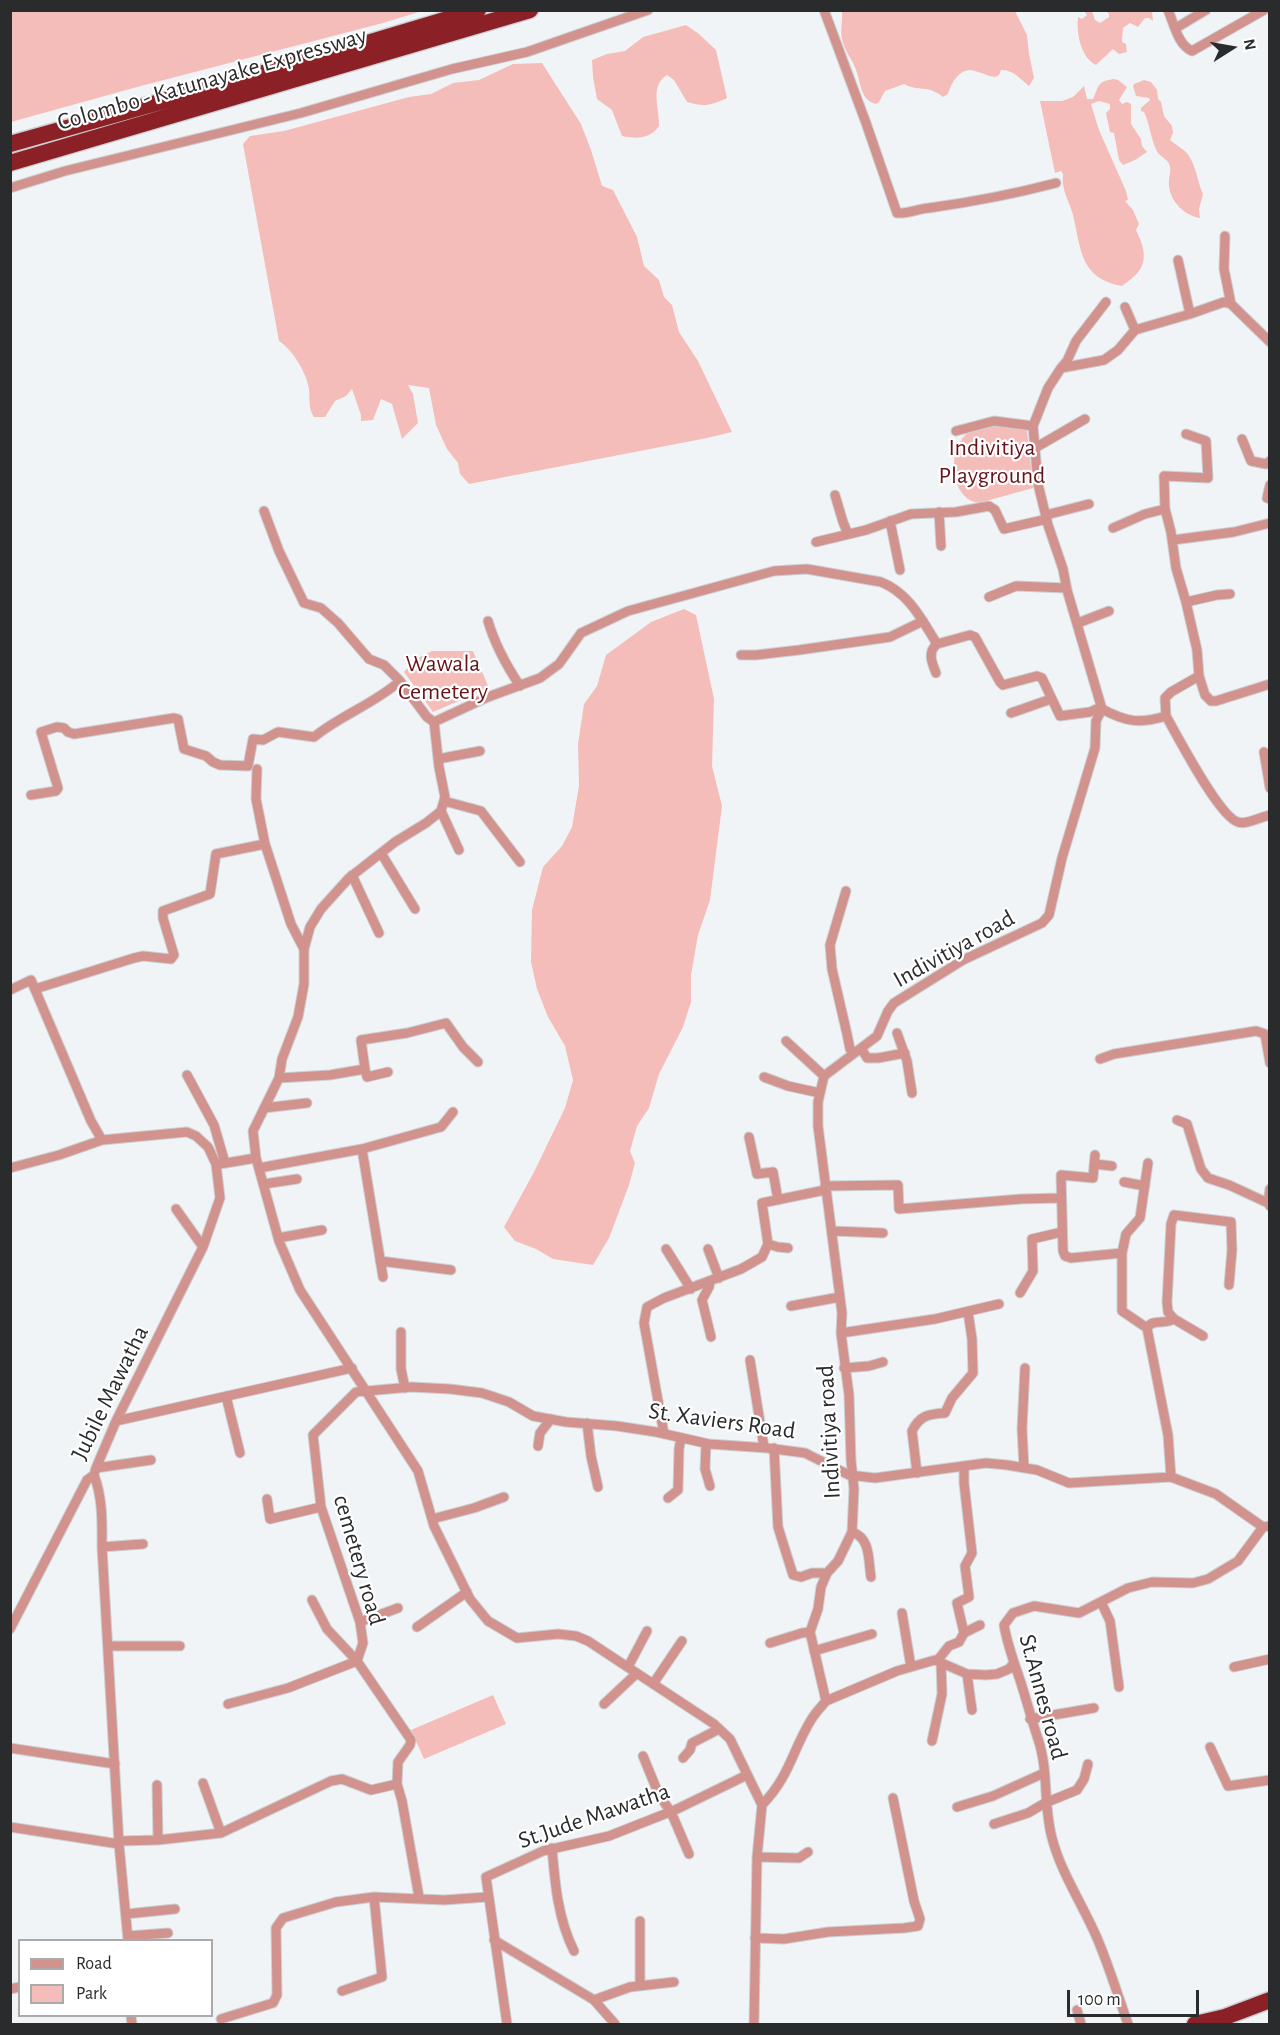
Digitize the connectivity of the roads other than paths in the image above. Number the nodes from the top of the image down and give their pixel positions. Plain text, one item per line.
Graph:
1 (478, 10) edge
2 (530, 10) edge
3 (648, 10) edge
4 (824, 10) edge
5 (1168, 10) edge
6 (1206, 10) edge
7 (1264, 10) edge
8 (1176, 28) junction
9 (10, 144) edge
10 (10, 163) edge
11 (1056, 183) dead end
12 (10, 188) edge
13 (1225, 236) dead end
14 (1178, 260) dead end
15 (1106, 302) dead end
16 (1231, 304) junction
17 (1125, 307) dead end
18 (1190, 314) junction
19 (1135, 330) junction
20 (1269, 342) edge
21 (1061, 368) junction
22 (1085, 419) dead end
23 (1033, 426) junction
24 (956, 431) dead end
25 (1186, 434) dead end
26 (1242, 439) dead end
27 (1035, 448) junction
28 (1269, 461) edge
29 (1269, 485) edge
30 (835, 495) dead end
31 (1269, 499) edge
32 (1089, 504) dead end
33 (1165, 509) junction
34 (264, 511) dead end
35 (939, 512) junction
36 (1046, 517) junction
37 (890, 521) junction
38 (1269, 523) edge
39 (1113, 528) dead end
40 (848, 534) junction
41 (1173, 540) junction
42 (816, 542) dead end
43 (941, 546) dead end
44 (900, 570) dead end
45 (1066, 588) junction
46 (1230, 594) dead end
47 (989, 597) dead end
48 (1186, 602) junction
49 (1109, 610) dead end
50 (488, 621) dead end
51 (923, 621) junction
52 (1078, 623) junction
53 (937, 644) junction
54 (741, 655) dead end
55 (936, 673) dead end
56 (1198, 676) junction
57 (400, 681) junction
58 (1269, 684) edge
59 (520, 686) junction
60 (1051, 699) junction
61 (1102, 708) junction
62 (1011, 713) dead end
63 (1166, 716) junction
64 (434, 722) junction
65 (480, 750) dead end
66 (1264, 752) dead end
67 (438, 759) junction
68 (257, 769) dead end
69 (1269, 788) edge
70 (31, 795) dead end
71 (442, 806) junction
72 (1269, 815) edge
73 (265, 844) junction
74 (459, 850) dead end
75 (381, 853) junction
76 (520, 862) dead end
77 (352, 875) junction
78 (846, 891) dead end
79 (415, 909) dead end
80 (379, 933) dead end
81 (304, 949) junction
82 (35, 989) junction
83 (10, 990) edge
84 (897, 1034) dead end
85 (786, 1041) dead end
86 (858, 1050) junction
87 (905, 1053) junction
88 (1100, 1059) dead end
89 (478, 1062) dead end
90 (1269, 1063) edge
91 (365, 1069) junction
92 (388, 1072) dead end
93 (186, 1075) dead end
94 (824, 1076) junction
95 (764, 1077) dead end
96 (279, 1078) junction
97 (820, 1093) junction
98 (912, 1093) dead end
99 (307, 1103) dead end
100 (264, 1108) junction
101 (453, 1112) dead end
102 (1177, 1120) dead end
103 (749, 1137) dead end
104 (102, 1140) junction
105 (362, 1149) junction
106 (256, 1158) junction
107 (1149, 1163) dead end
108 (221, 1164) junction
109 (1112, 1166) dead end
110 (10, 1168) edge
111 (259, 1168) junction
112 (297, 1179) dead end
113 (1124, 1182) dead end
114 (264, 1184) junction
115 (1145, 1186) junction
116 (825, 1188) junction
117 (1269, 1189) edge
118 (1061, 1198) junction
119 (778, 1200) junction
120 (1269, 1204) edge
121 (176, 1209) dead end
122 (322, 1230) dead end
123 (832, 1232) junction
124 (1062, 1232) junction
125 (883, 1233) dead end
126 (278, 1238) junction
127 (768, 1244) junction
128 (203, 1247) junction
129 (788, 1248) dead end
130 (708, 1249) dead end
131 (666, 1250) dead end
132 (1122, 1253) junction
133 (380, 1261) junction
134 (451, 1269) dead end
135 (383, 1276) dead end
136 (714, 1280) junction
137 (1229, 1285) dead end
138 (690, 1289) junction
139 (1020, 1293) dead end
140 (840, 1297) junction
141 (999, 1304) dead end
142 (791, 1306) dead end
143 (968, 1312) junction
144 (1174, 1319) junction
145 (1147, 1328) junction
146 (401, 1332) dead end
147 (841, 1333) junction
148 (1203, 1336) dead end
149 (711, 1337) dead end
150 (750, 1360) dead end
151 (883, 1362) dead end
152 (352, 1368) junction
153 (844, 1368) junction
154 (1025, 1368) dead end
155 (405, 1388) junction
156 (368, 1392) junction
157 (226, 1396) junction
158 (551, 1419) junction
159 (116, 1421) junction
160 (587, 1423) junction
161 (664, 1434) junction
162 (681, 1438) junction
163 (706, 1444) junction
164 (538, 1446) dead end
165 (764, 1448) junction
166 (774, 1448) junction
167 (240, 1453) dead end
168 (151, 1460) dead end
169 (964, 1467) junction
170 (1024, 1468) junction
171 (95, 1471) junction
172 (918, 1473) junction
173 (854, 1475) junction
174 (1171, 1477) junction
175 (710, 1486) dead end
176 (598, 1487) dead end
177 (504, 1497) dead end
178 (668, 1498) dead end
179 (267, 1499) dead end
180 (321, 1507) junction
181 (432, 1519) junction
182 (1266, 1527) edge
183 (852, 1532) junction
184 (143, 1544) dead end
185 (102, 1547) junction
186 (827, 1573) junction
187 (871, 1577) dead end
188 (467, 1592) junction
189 (312, 1600) dead end
190 (1101, 1602) junction
191 (398, 1608) dead end
192 (903, 1613) dead end
193 (360, 1622) junction
194 (980, 1625) dead end
195 (417, 1627) dead end
196 (10, 1629) edge
197 (647, 1631) dead end
198 (810, 1632) junction
199 (964, 1633) junction
200 (872, 1634) dead end
201 (682, 1641) dead end
202 (770, 1643) dead end
203 (108, 1646) junction
204 (180, 1646) dead end
205 (814, 1651) junction
206 (1269, 1659) edge
207 (357, 1661) junction
208 (939, 1662) junction
209 (1014, 1663) junction
210 (628, 1667) junction
211 (911, 1667) junction
212 (1234, 1667) dead end
213 (637, 1673) junction
214 (967, 1674) junction
215 (653, 1684) junction
216 (1119, 1687) dead end
217 (826, 1701) junction
218 (228, 1704) dead end
219 (604, 1704) dead end
220 (1094, 1707) dead end
221 (972, 1710) dead end
222 (1030, 1719) junction
223 (719, 1729) junction
224 (932, 1741) dead end
225 (1210, 1747) dead end
226 (10, 1748) edge
227 (643, 1756) dead end
228 (683, 1758) dead end
229 (116, 1764) junction
230 (1088, 1764) dead end
231 (1044, 1773) junction
232 (747, 1776) junction
233 (1269, 1780) edge
234 (203, 1783) dead end
235 (397, 1784) junction
236 (157, 1785) dead end
237 (893, 1798) dead end
238 (1045, 1803) junction
239 (762, 1805) junction
240 (957, 1807) dead end
241 (671, 1812) junction
242 (994, 1824) dead end
243 (10, 1827) edge
244 (221, 1833) junction
245 (158, 1840) junction
246 (119, 1843) junction
247 (552, 1848) junction
248 (808, 1852) dead end
249 (688, 1854) dead end
250 (757, 1857) junction
251 (374, 1896) junction
252 (419, 1897) junction
253 (487, 1897) junction
254 (175, 1909) dead end
255 (126, 1914) junction
256 (640, 1920) dead end
257 (168, 1933) dead end
258 (128, 1938) edge
259 (755, 1938) junction
260 (494, 1941) junction
261 (574, 1951) dead end
262 (674, 1982) dead end
263 (640, 1985) junction
264 (342, 1991) dead end
265 (594, 2000) junction
266 (1269, 2000) edge
267 (1077, 2010) dead end
268 (1269, 2010) edge
269 (221, 2019) dead end
270 (507, 2025) edge
271 (615, 2025) edge
272 (754, 2025) edge
273 (1081, 2025) edge
274 (1128, 2025) edge
275 (1195, 2025) edge
276 (1230, 2025) edge

1 - 9 highway, Colombo - Katunayake Expressway
2 - 10 highway, Colombo - Katunayake Expressway
3 - 12 street
4 - 11 street
5 - 8 street
6 - 8 street
7 - 8 street
13 - 16 street
14 - 18 street
15 - 21 street, Indivitiya road
16 - 18 street
16 - 20 street
17 - 19 street
18 - 19 street
19 - 21 street
21 - 23 street, Indivitiya road
22 - 27 street
23 - 24 street
23 - 27 street, Indivitiya road
25 - 33 street
26 - 28 street
27 - 36 street, Indivitiya road
29 - 31 street
30 - 40 street
32 - 36 street
33 - 39 street
33 - 41 street
34 - 57 street
35 - 36 street
35 - 37 street
35 - 43 street
36 - 45 street, Indivitiya road
37 - 40 street
37 - 44 street
38 - 41 street
40 - 42 street
41 - 48 street
45 - 47 street
45 - 52 street, Indivitiya road
46 - 48 street
48 - 56 street
49 - 52 street
50 - 59 street
51 - 53 street
51 - 54 street
51 - 59 street
52 - 61 street, Indivitiya road
53 - 55 street
53 - 60 street
56 - 58 street
56 - 63 street
57 - 64 street
57 - 70 street
59 - 64 street
60 - 61 street
60 - 62 street
61 - 63 street
61 - 86 street, Indivitiya road
63 - 72 street
64 - 67 street
65 - 67 street
66 - 69 street
67 - 71 street
68 - 73 street
71 - 74 street
71 - 75 street
71 - 76 street
73 - 81 street
73 - 82 street
75 - 77 street
75 - 79 street
77 - 80 street
77 - 81 street
78 - 86 street
81 - 96 street
82 - 83 street
82 - 104 street
84 - 87 street
85 - 94 street
86 - 87 street
86 - 94 street, Indivitiya road
87 - 98 street
88 - 90 street
89 - 91 street
91 - 92 street
91 - 96 street
93 - 108 street, Jubile Mawatha
94 - 97 street, Indivitiya road
95 - 97 street
96 - 100 street
97 - 116 street, Indivitiya road
99 - 100 street
100 - 106 street
101 - 105 street
102 - 120 street
103 - 119 street
104 - 108 street
104 - 110 street
105 - 111 street
105 - 133 street
106 - 108 street
106 - 111 street
107 - 115 street
108 - 128 street, Jubile Mawatha
109 - 118 street
111 - 114 street
112 - 114 street
113 - 115 street
114 - 126 street
115 - 132 street
116 - 118 street
116 - 119 street
116 - 123 street, Indivitiya road
117 - 120 street
118 - 124 street
119 - 127 street
121 - 128 street
122 - 126 street
123 - 125 street
123 - 140 street, Indivitiya road
124 - 132 street
124 - 139 street
126 - 152 street
127 - 129 street
127 - 136 street
128 - 159 street, Jubile Mawatha
130 - 136 street
131 - 138 street
132 - 145 street
133 - 134 street
133 - 135 street
136 - 138 street
136 - 149 street
137 - 144 street
138 - 161 street
140 - 142 street
140 - 147 street, Indivitiya road
141 - 143 street
143 - 147 street
143 - 172 street
144 - 145 street
144 - 148 street
145 - 174 street
146 - 155 street
147 - 153 street, Indivitiya road
150 - 165 street
151 - 153 street
152 - 156 street
152 - 157 street
153 - 173 street, Indivitiya road
154 - 170 street
155 - 156 street, St. Xaviers Road
155 - 158 street, St. Xaviers Road
156 - 180 street, cemetery road
156 - 181 street
157 - 159 street
157 - 167 street
158 - 160 street, St. Xaviers Road
158 - 164 street
159 - 171 street, Jubile Mawatha
160 - 161 street, St. Xaviers Road
160 - 176 street
161 - 162 street, St. Xaviers Road
162 - 163 street, St. Xaviers Road
162 - 178 street
163 - 165 street, St. Xaviers Road
163 - 175 street
165 - 166 street, St. Xaviers Road
166 - 173 street, St. Xaviers Road
166 - 186 street
168 - 171 street
169 - 170 street, St. Xaviers Road
169 - 172 street, St. Xaviers Road
169 - 199 street
170 - 174 street, St. Xaviers Road
171 - 185 street
171 - 196 street, Jubile Mawatha
172 - 173 street, St. Xaviers Road
173 - 183 street, Indivitiya road
174 - 182 street, St. Xaviers Road
177 - 181 street
179 - 180 street
180 - 193 street, cemetery road
181 - 188 street
182 - 190 street, St.Annes road
183 - 186 street, Indivitiya road
183 - 187 street
184 - 185 street
185 - 203 street
186 - 198 street, Indivitiya road
188 - 195 street
188 - 210 street
189 - 207 street
190 - 209 street, St.Annes road
190 - 216 street
191 - 193 street
192 - 211 street
193 - 207 street, cemetery road
194 - 199 street
197 - 210 street
198 - 202 street
198 - 205 street, Indivitiya road
199 - 208 street
200 - 205 street
201 - 215 street
203 - 204 street
203 - 229 street
205 - 217 street, Indivitiya road
206 - 212 street
207 - 218 street
207 - 235 street, cemetery road
208 - 211 street
208 - 214 street
208 - 224 street
209 - 214 street
209 - 222 street, St.Annes road
210 - 213 street
211 - 217 street
213 - 215 street
213 - 219 street
214 - 221 street
215 - 223 street
217 - 239 street
220 - 222 street
222 - 231 street, St.Annes road
223 - 228 street
223 - 232 street
225 - 233 street
226 - 229 street
227 - 241 street
229 - 246 street
230 - 238 street
231 - 238 street, St.Annes road
231 - 240 street
232 - 239 street
232 - 241 street, St.Jude Mawatha
234 - 244 street
235 - 244 street
235 - 252 street
236 - 245 street
237 - 259 street
238 - 242 street
238 - 274 street, St.Annes road
239 - 250 street
241 - 247 street, St.Jude Mawatha
241 - 249 street
243 - 246 street
244 - 245 street
245 - 246 street
246 - 255 street
247 - 253 street, St.Jude Mawatha
247 - 261 street
248 - 250 street
250 - 259 street
251 - 252 street
251 - 264 street
251 - 269 street
252 - 253 street
253 - 260 street
254 - 255 street
255 - 258 street
256 - 263 street
257 - 258 street
259 - 272 street
260 - 265 street
260 - 270 street
262 - 263 street
263 - 265 street
265 - 271 street
266 - 275 highway
267 - 273 street
268 - 276 highway

